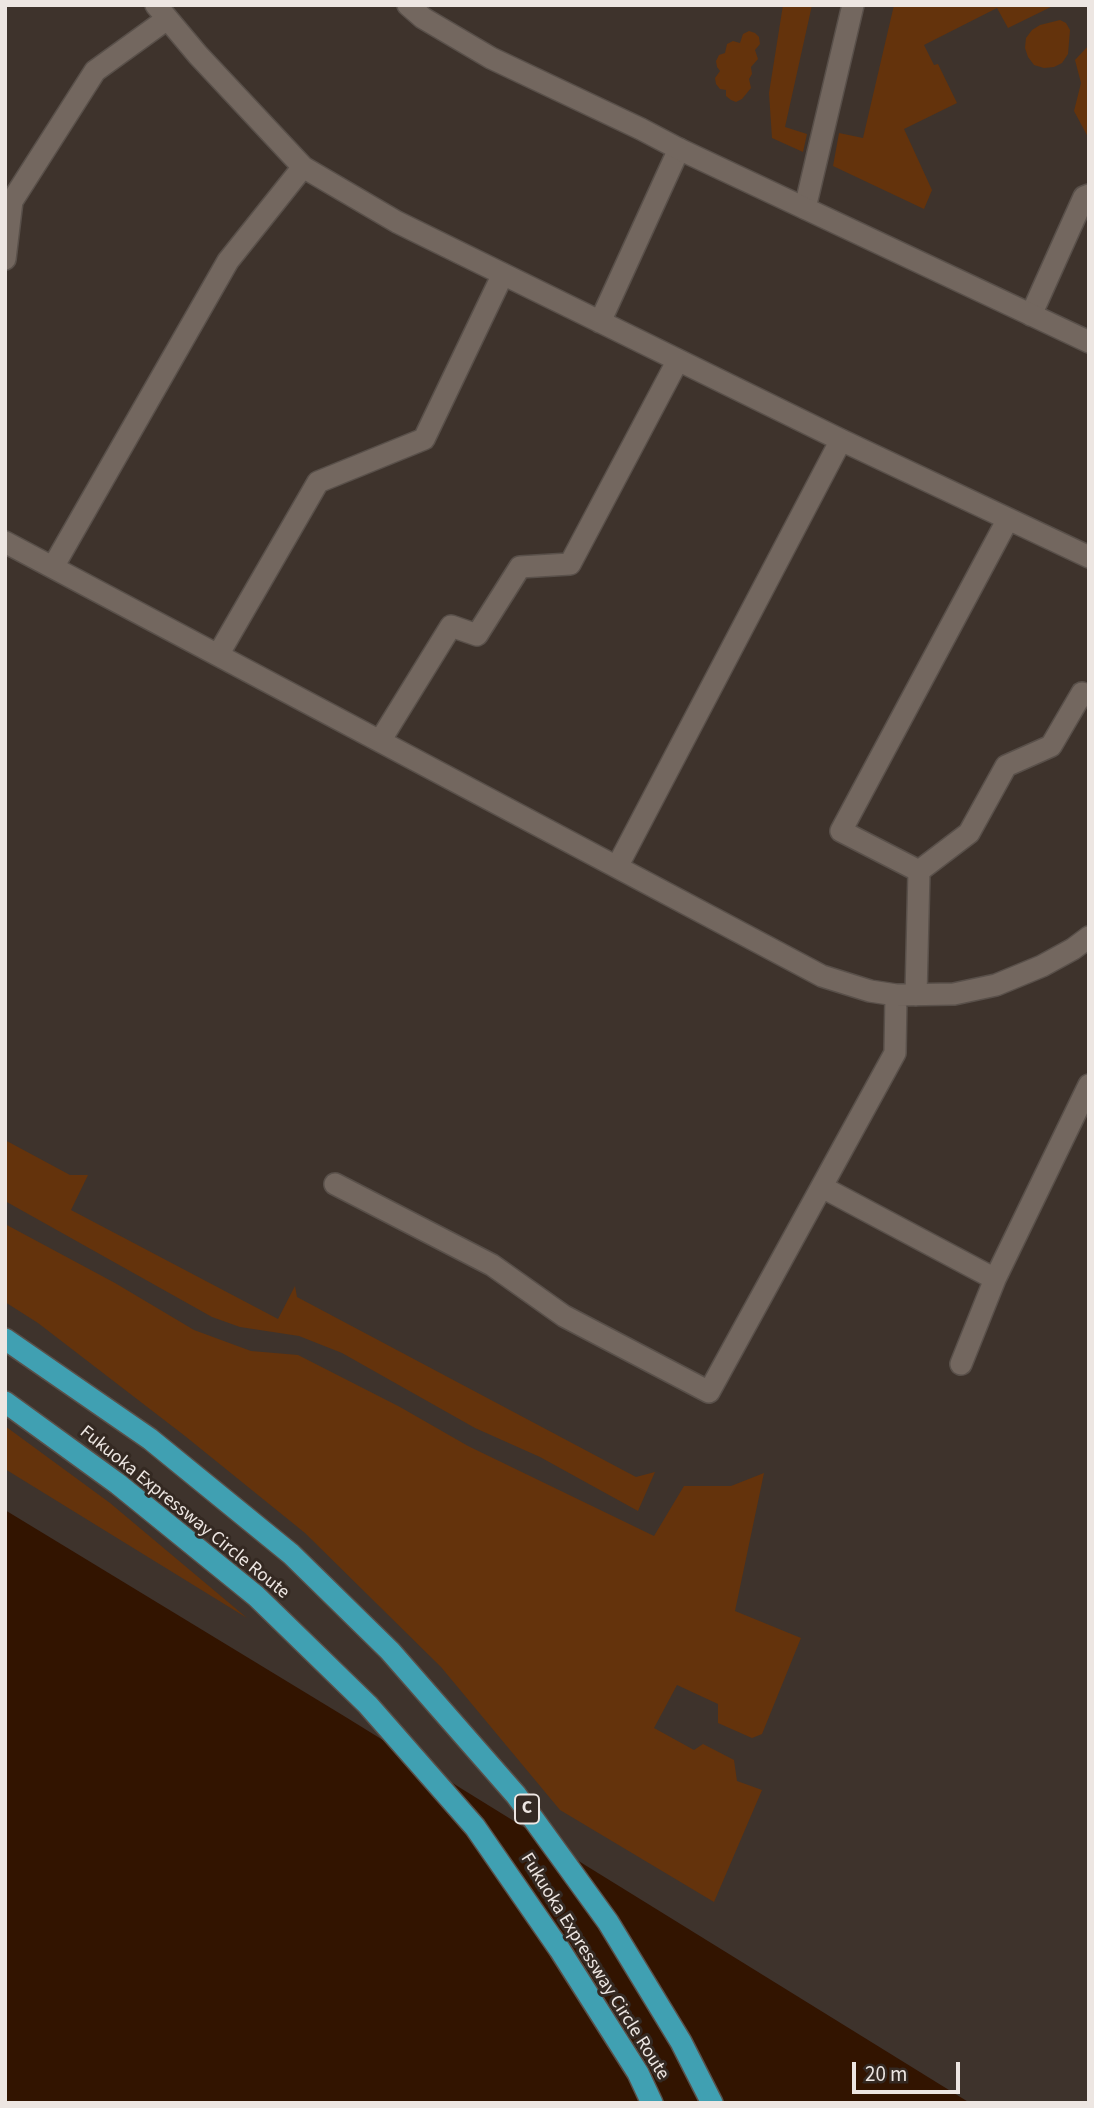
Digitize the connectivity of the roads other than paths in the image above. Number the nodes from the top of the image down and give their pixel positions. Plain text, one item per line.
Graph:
1 (408, 5) edge
2 (853, 5) edge
3 (162, 12) edge
4 (679, 149) junction
5 (303, 167) junction
6 (1089, 195) edge
7 (805, 208) junction
8 (5, 259) edge
9 (503, 274) junction
10 (1031, 315) junction
11 (600, 322) junction
12 (1089, 342) edge
13 (678, 360) junction
14 (841, 440) junction
15 (1008, 519) junction
16 (5, 542) edge
17 (1089, 557) edge
18 (53, 567) junction
19 (218, 655) junction
20 (1089, 696) edge
21 (380, 741) junction
22 (617, 867) junction
23 (919, 871) junction
24 (1089, 937) edge
25 (906, 995) junction
26 (1089, 1085) edge
27 (335, 1184) dead end
28 (822, 1186) junction
29 (995, 1279) junction
30 (5, 1339) edge
31 (961, 1364) dead end
32 (5, 1402) edge
33 (652, 2103) edge
34 (712, 2103) edge

1 - 4 street
2 - 7 street
3 - 5 street
3 - 8 street
4 - 7 street
4 - 11 street
5 - 9 street
5 - 18 street
6 - 10 street
7 - 10 street
9 - 11 street
9 - 19 street
10 - 12 street
11 - 13 street
13 - 14 street
13 - 21 street
14 - 15 street
14 - 22 street
15 - 17 street
15 - 23 street
16 - 18 street
18 - 19 street
19 - 21 street
20 - 23 street
21 - 22 street
22 - 25 street
23 - 25 street
24 - 25 street
25 - 28 street
26 - 29 street
27 - 28 street
28 - 29 street
29 - 31 street
30 - 34 highway, Fukuoka Expressway Circle Route / C
32 - 33 highway, Fukuoka Expressway Circle Route

